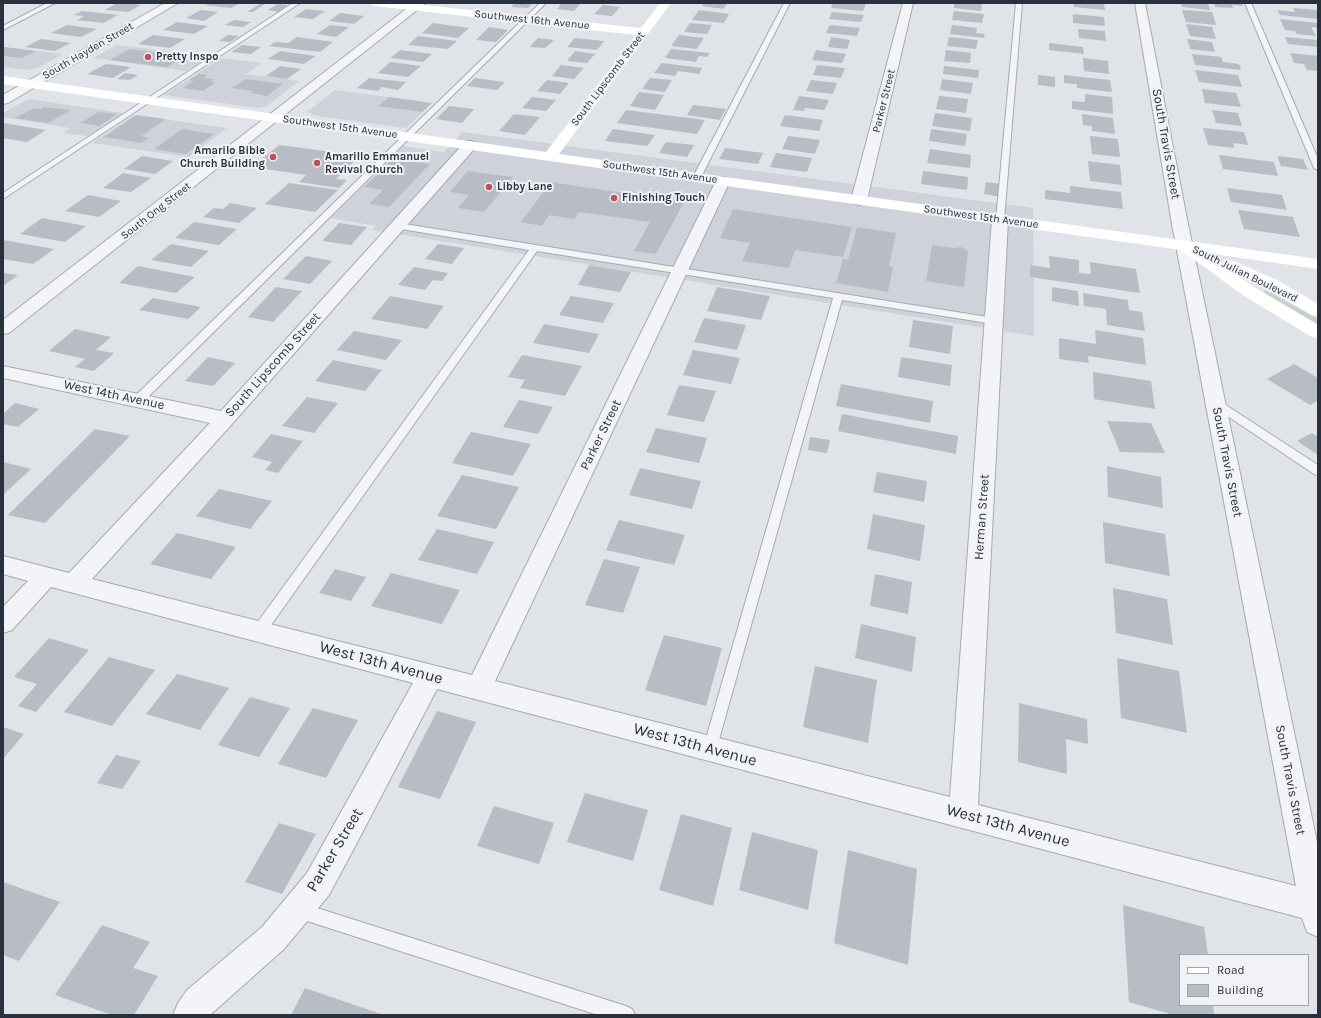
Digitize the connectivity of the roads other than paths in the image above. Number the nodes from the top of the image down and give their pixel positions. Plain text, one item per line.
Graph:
1 (52, 3) edge
2 (173, 3) edge
3 (297, 3) edge
4 (374, 3) edge
5 (543, 3) edge
6 (666, 3) edge
7 (787, 3) edge
8 (908, 3) edge
9 (1019, 3) edge
10 (1140, 3) edge
11 (1248, 3) edge
12 (418, 5) edge
13 (526, 20) junction
14 (3, 28) edge
15 (643, 32) junction
16 (3, 80) edge
17 (31, 84) junction
18 (3, 100) edge
19 (149, 100) junction
20 (275, 118) junction
21 (407, 137) junction
22 (470, 145) junction
23 (550, 156) junction
24 (1318, 168) edge
25 (696, 177) junction
26 (723, 181) junction
27 (3, 197) edge
28 (859, 200) junction
29 (1000, 220) junction
30 (398, 226) junction
31 (1185, 245) junction
32 (535, 248) junction
33 (1318, 264) edge
34 (680, 270) junction
35 (838, 296) junction
36 (1318, 311) edge
37 (994, 320) junction
38 (3, 329) edge
39 (1318, 332) edge
40 (3, 372) edge
41 (138, 400) junction
42 (1215, 402) junction
43 (225, 419) junction
44 (1318, 471) edge
45 (3, 565) edge
46 (47, 576) junction
47 (74, 583) junction
48 (3, 624) edge
49 (259, 631) junction
50 (430, 676) junction
51 (478, 689) junction
52 (710, 749) junction
53 (963, 814) junction
54 (296, 910) junction
55 (1316, 913) edge
56 (190, 1015) edge
57 (626, 1015) edge

1 - 14 lane
2 - 17 street, South Hayden Street
3 - 19 lane
4 - 12 main road, Southwest 16th Avenue
5 - 13 lane
6 - 15 main road, South Lipscomb Street
7 - 25 lane
8 - 28 street, Parker Street
9 - 29 lane
10 - 31 street, South Travis Street
11 - 24 lane
12 - 13 main road, Southwest 16th Avenue
12 - 20 street, South Ong Street
13 - 15 main road, Southwest 16th Avenue
13 - 21 lane
15 - 23 main road, South Lipscomb Street
16 - 17 main road, Southwest 15th Avenue
17 - 18 street, South Hayden Street
17 - 19 main road, Southwest 15th Avenue
19 - 20 main road, Southwest 15th Avenue
19 - 27 lane
20 - 21 main road, Southwest 15th Avenue
20 - 38 street, South Ong Street
21 - 22 main road, Southwest 15th Avenue
21 - 41 lane
22 - 23 main road, Southwest 15th Avenue
22 - 30 street, South Lipscomb Street
23 - 25 main road, Southwest 15th Avenue
25 - 26 main road, Southwest 15th Avenue
26 - 28 main road, Southwest 15th Avenue
26 - 34 street, Parker Street
28 - 29 main road, Southwest 15th Avenue
29 - 31 main road, Southwest 15th Avenue
29 - 37 street, Herman Street
30 - 32 lane
30 - 43 street, South Lipscomb Street
31 - 33 main road, Southwest 15th Avenue
31 - 36 main road, South Julian Boulevard
31 - 39 main road, South Julian Boulevard
31 - 42 street, South Travis Street
32 - 34 lane
32 - 49 lane
34 - 35 lane
34 - 51 street, Parker Street
35 - 37 lane
35 - 52 lane
37 - 53 street, Herman Street
40 - 41 street, West 14th Avenue
41 - 43 street, West 14th Avenue
42 - 44 lane
42 - 55 street, South Travis Street
43 - 47 street, South Lipscomb Street
45 - 46 street, West 13th Avenue
46 - 47 street, West 13th Avenue
46 - 48 street
47 - 49 street, West 13th Avenue
49 - 50 street, West 13th Avenue
50 - 51 street, West 13th Avenue
50 - 54 street, Parker Street
51 - 52 street, West 13th Avenue
52 - 53 street, West 13th Avenue
53 - 55 street, West 13th Avenue
54 - 56 street, Parker Street
54 - 57 lane

